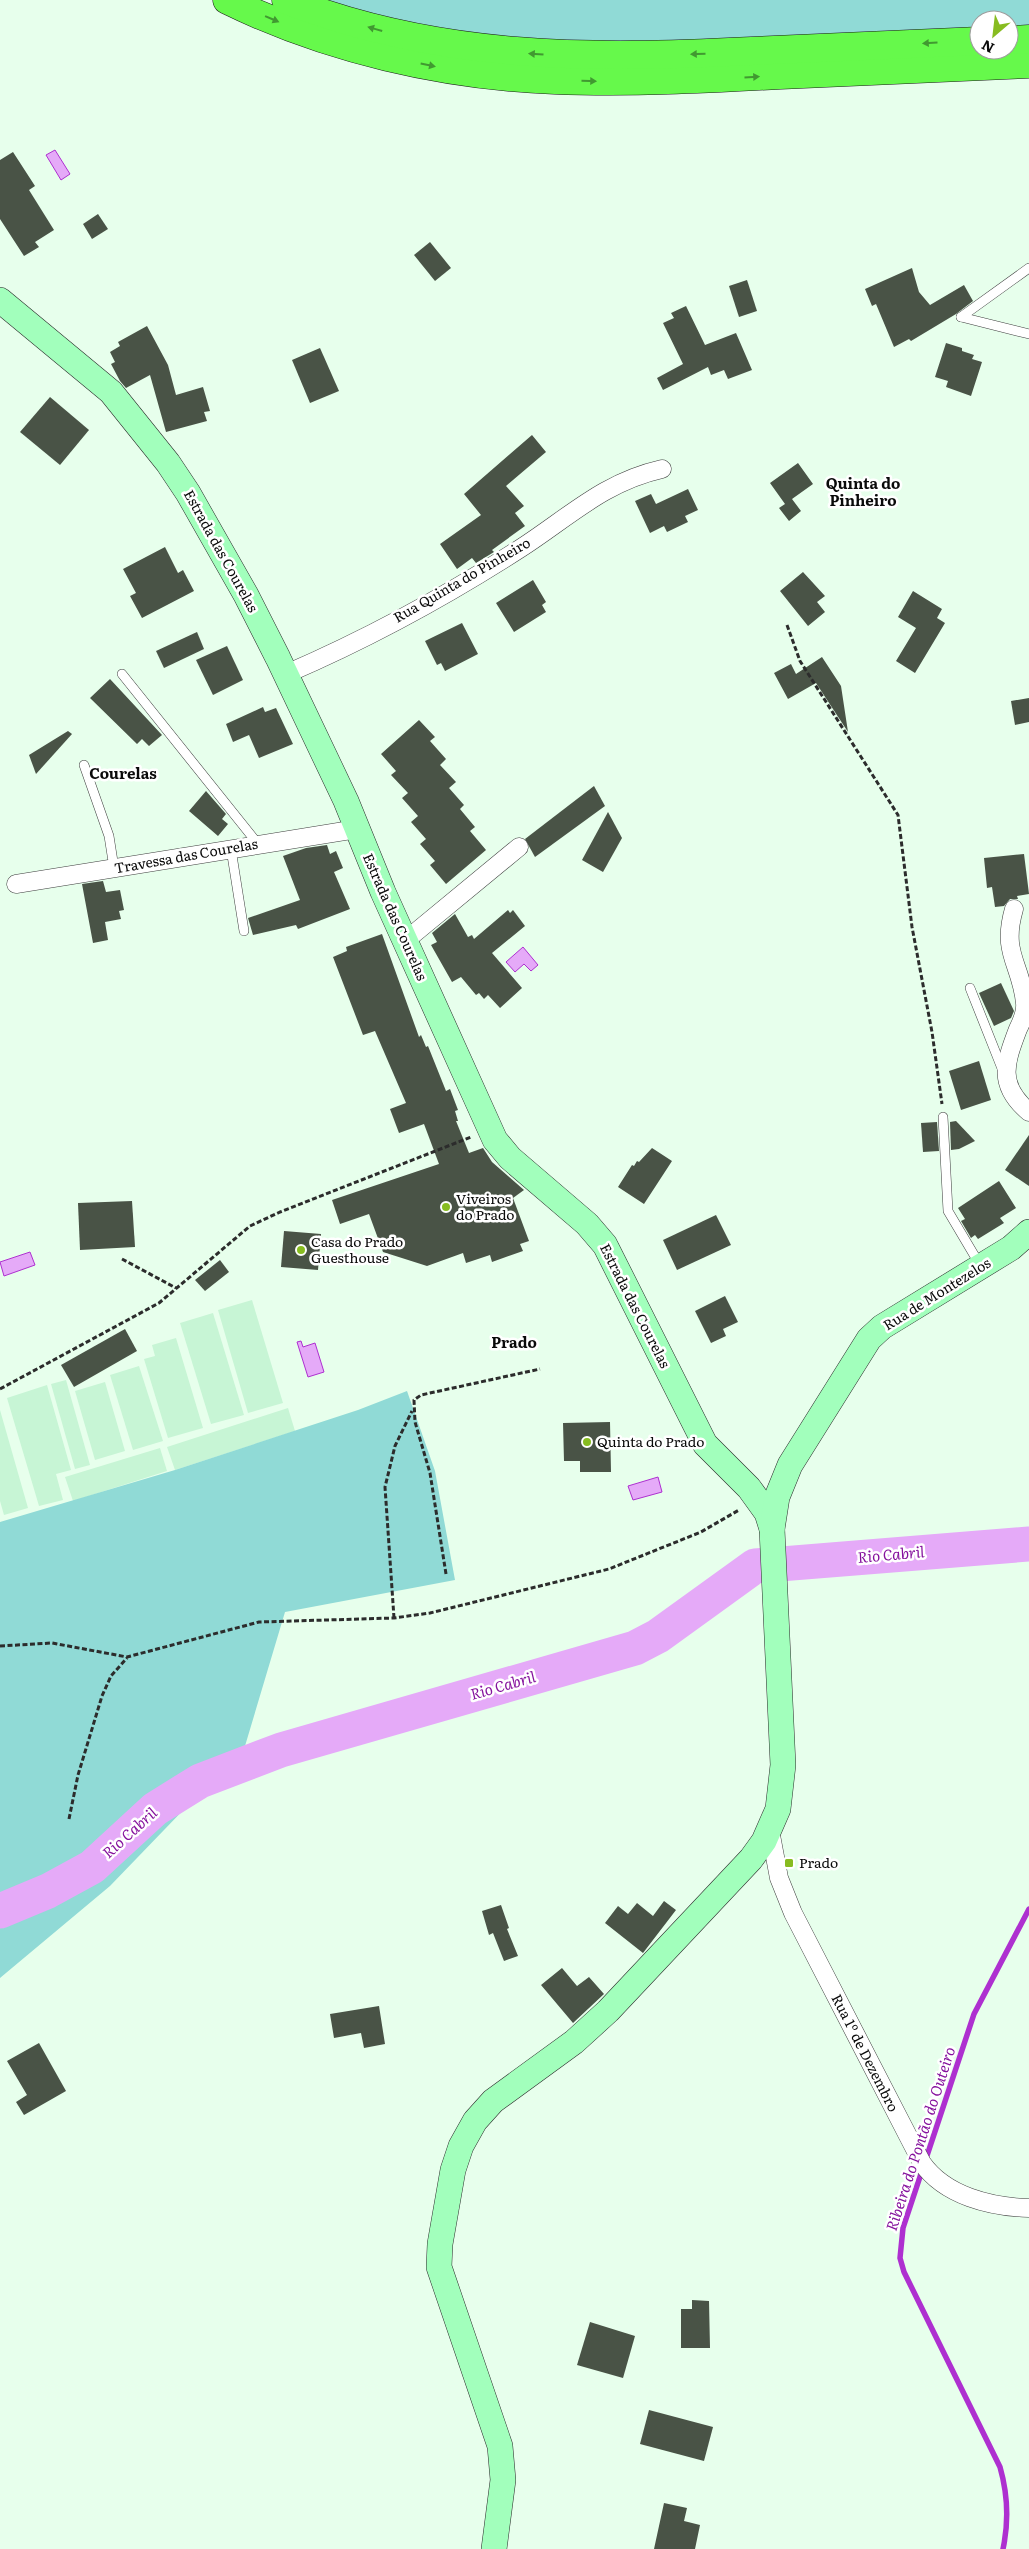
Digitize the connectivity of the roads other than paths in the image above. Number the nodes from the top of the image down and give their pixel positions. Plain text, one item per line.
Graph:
1 (227, 0) edge
2 (286, 0) edge
3 (969, 41) edge
4 (1029, 64) edge
5 (1029, 268) edge
6 (0, 300) edge
7 (1029, 334) edge
8 (662, 468) dead end
9 (122, 674) dead end
10 (286, 674) junction
11 (84, 765) dead end
12 (357, 829) junction
13 (258, 844) junction
14 (519, 847) dead end
15 (231, 849) junction
16 (114, 868) junction
17 (16, 884) dead end
18 (1014, 909) dead end
19 (244, 931) dead end
20 (405, 941) junction
21 (970, 988) dead end
22 (1007, 1081) junction
23 (1029, 1112) edge
24 (943, 1117) road end
25 (1029, 1232) edge
26 (980, 1267) junction
27 (725, 1465) junction
28 (781, 1476) junction
29 (757, 1500) junction
30 (772, 1536) junction
31 (770, 1830) junction
32 (1029, 2208) edge
33 (494, 2549) edge

1 -> 4 highway
3 -> 2 highway
5 - 7 lane
6 - 10 main road, Estrada das Courelas
8 - 10 street, Rua Quinta do Pinheiro
9 - 13 lane
10 - 12 main road, Estrada das Courelas
11 - 16 lane
12 - 13 street, Travessa das Courelas
12 - 20 main road, Estrada das Courelas
13 - 15 street, Travessa das Courelas
14 - 20 street
15 - 16 street, Travessa das Courelas
15 - 19 lane
16 - 17 street, Travessa das Courelas
18 - 22 street
20 - 27 main road, Estrada das Courelas
21 - 22 lane
22 - 23 street
24 - 26 lane
25 - 26 main road, Rua de Montezelos
26 - 28 main road, Rua de Montezelos
27 - 28 main road
27 - 29 main road, Estrada das Courelas
28 - 29 main road, Rua de Montezelos
28 - 30 main road
29 - 30 main road, Estrada das Courelas
30 - 31 main road
31 - 32 street, Rua 1º de Dezembro
31 - 33 main road

